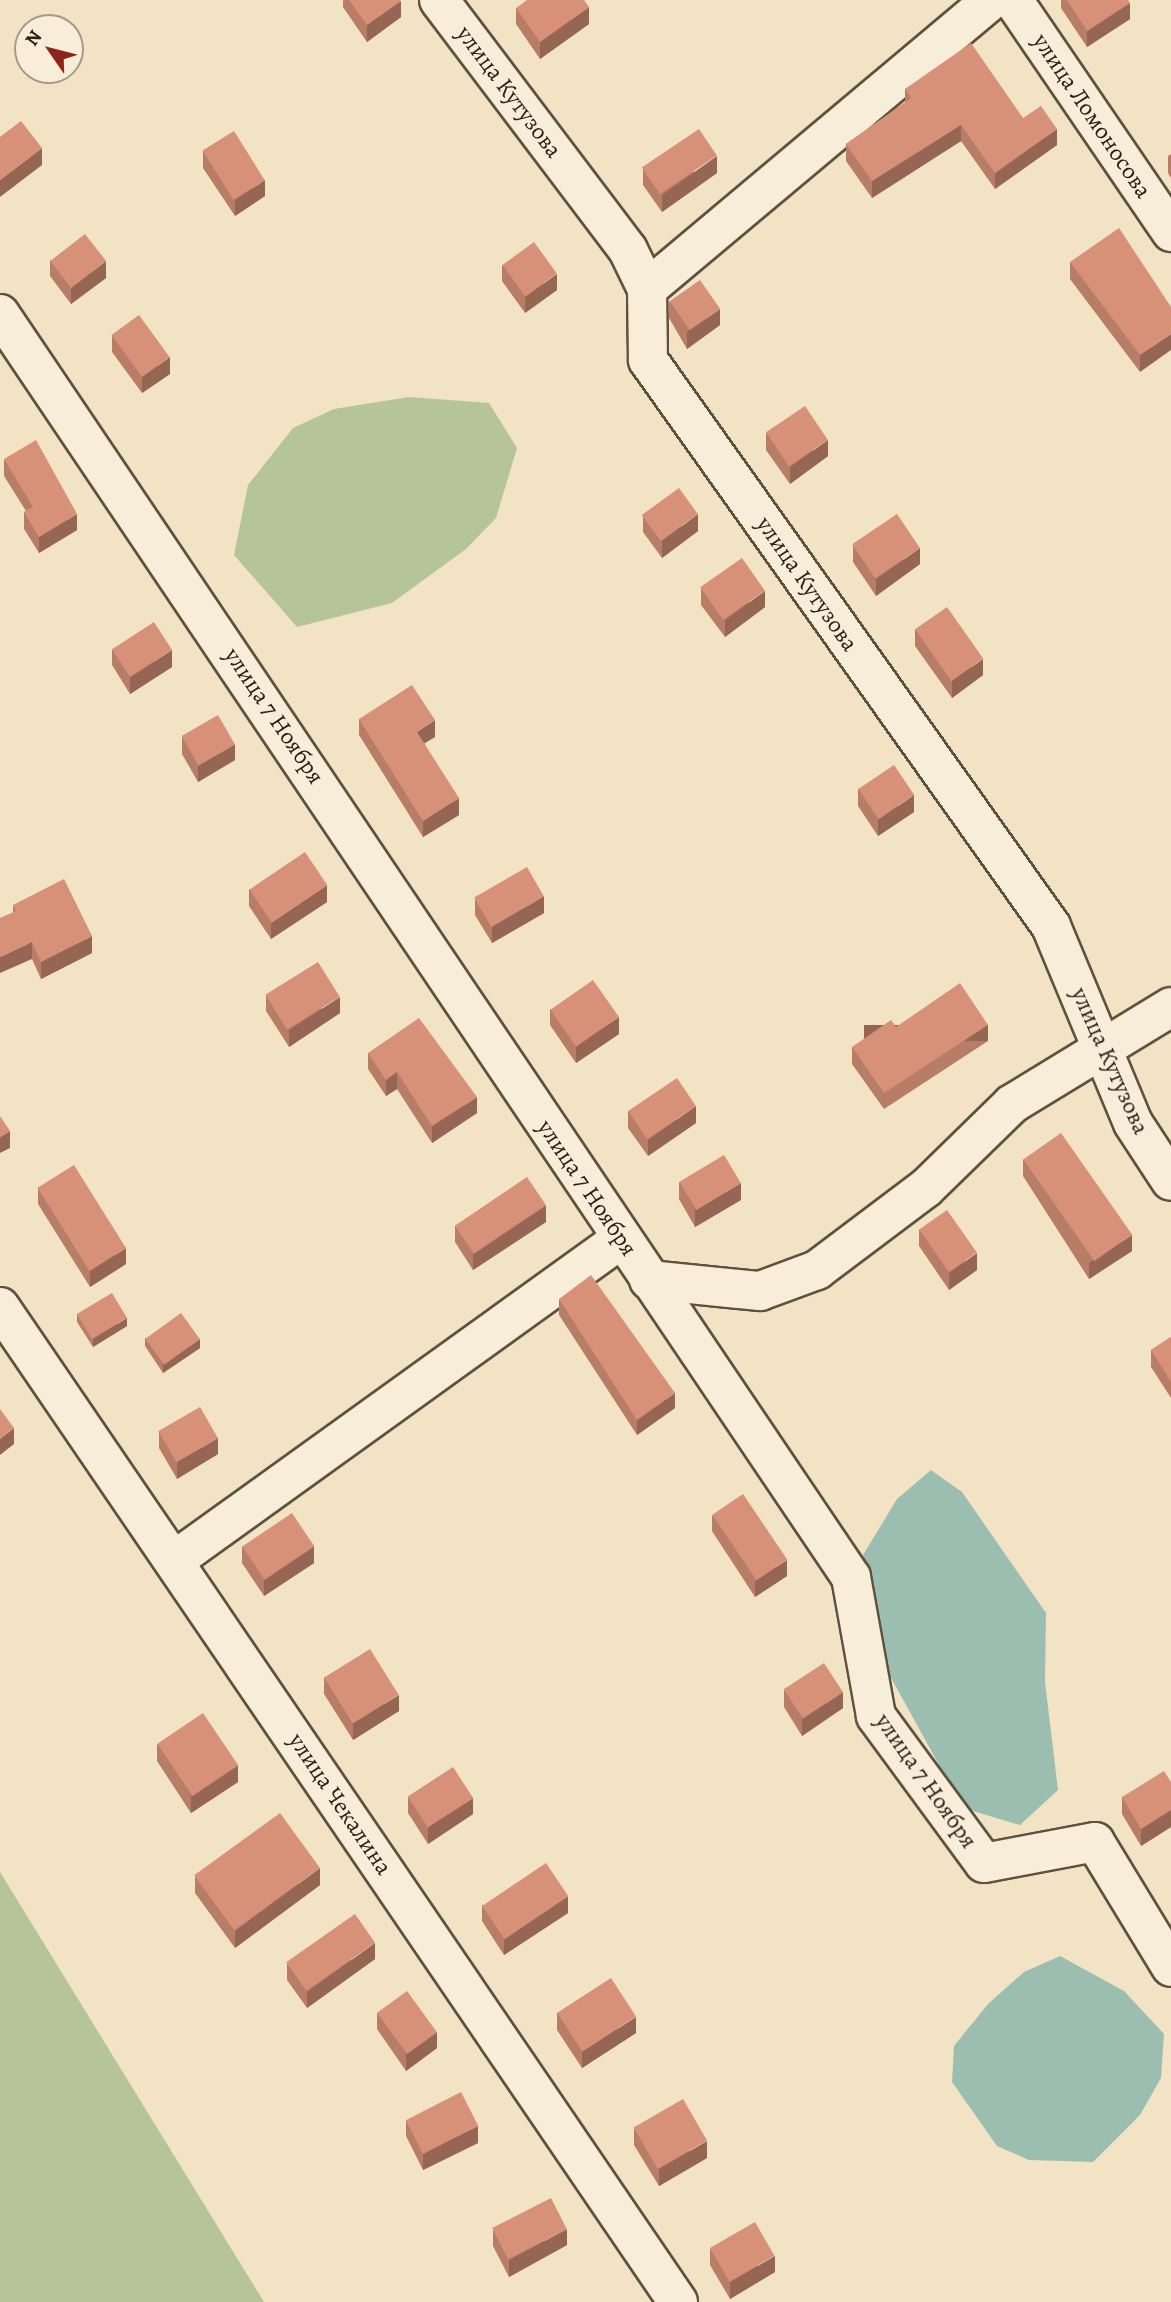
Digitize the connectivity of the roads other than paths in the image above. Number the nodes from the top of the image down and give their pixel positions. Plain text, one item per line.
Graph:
1 (439, 0) edge
2 (991, 0) edge
3 (1013, 0) edge
4 (1171, 232) edge
5 (647, 289) junction
6 (0, 314) edge
7 (1171, 1007) edge
8 (1105, 1052) junction
9 (1171, 1181) edge
10 (621, 1239) junction
11 (649, 1280) junction
12 (0, 1307) edge
13 (175, 1560) junction
14 (1171, 1967) edge
15 (678, 2302) edge

1 - 5 street, улица Кутузова
2 - 5 street
3 - 4 street, улица Ломоносова
5 - 8 street, улица Кутузова
6 - 10 street, улица 7 Ноября
7 - 8 street
8 - 9 street, улица Кутузова
8 - 11 street
10 - 11 street, улица 7 Ноября
10 - 13 street
11 - 14 street, улица 7 Ноября
12 - 13 street, улица Чекалина
13 - 15 street, улица Чекалина

